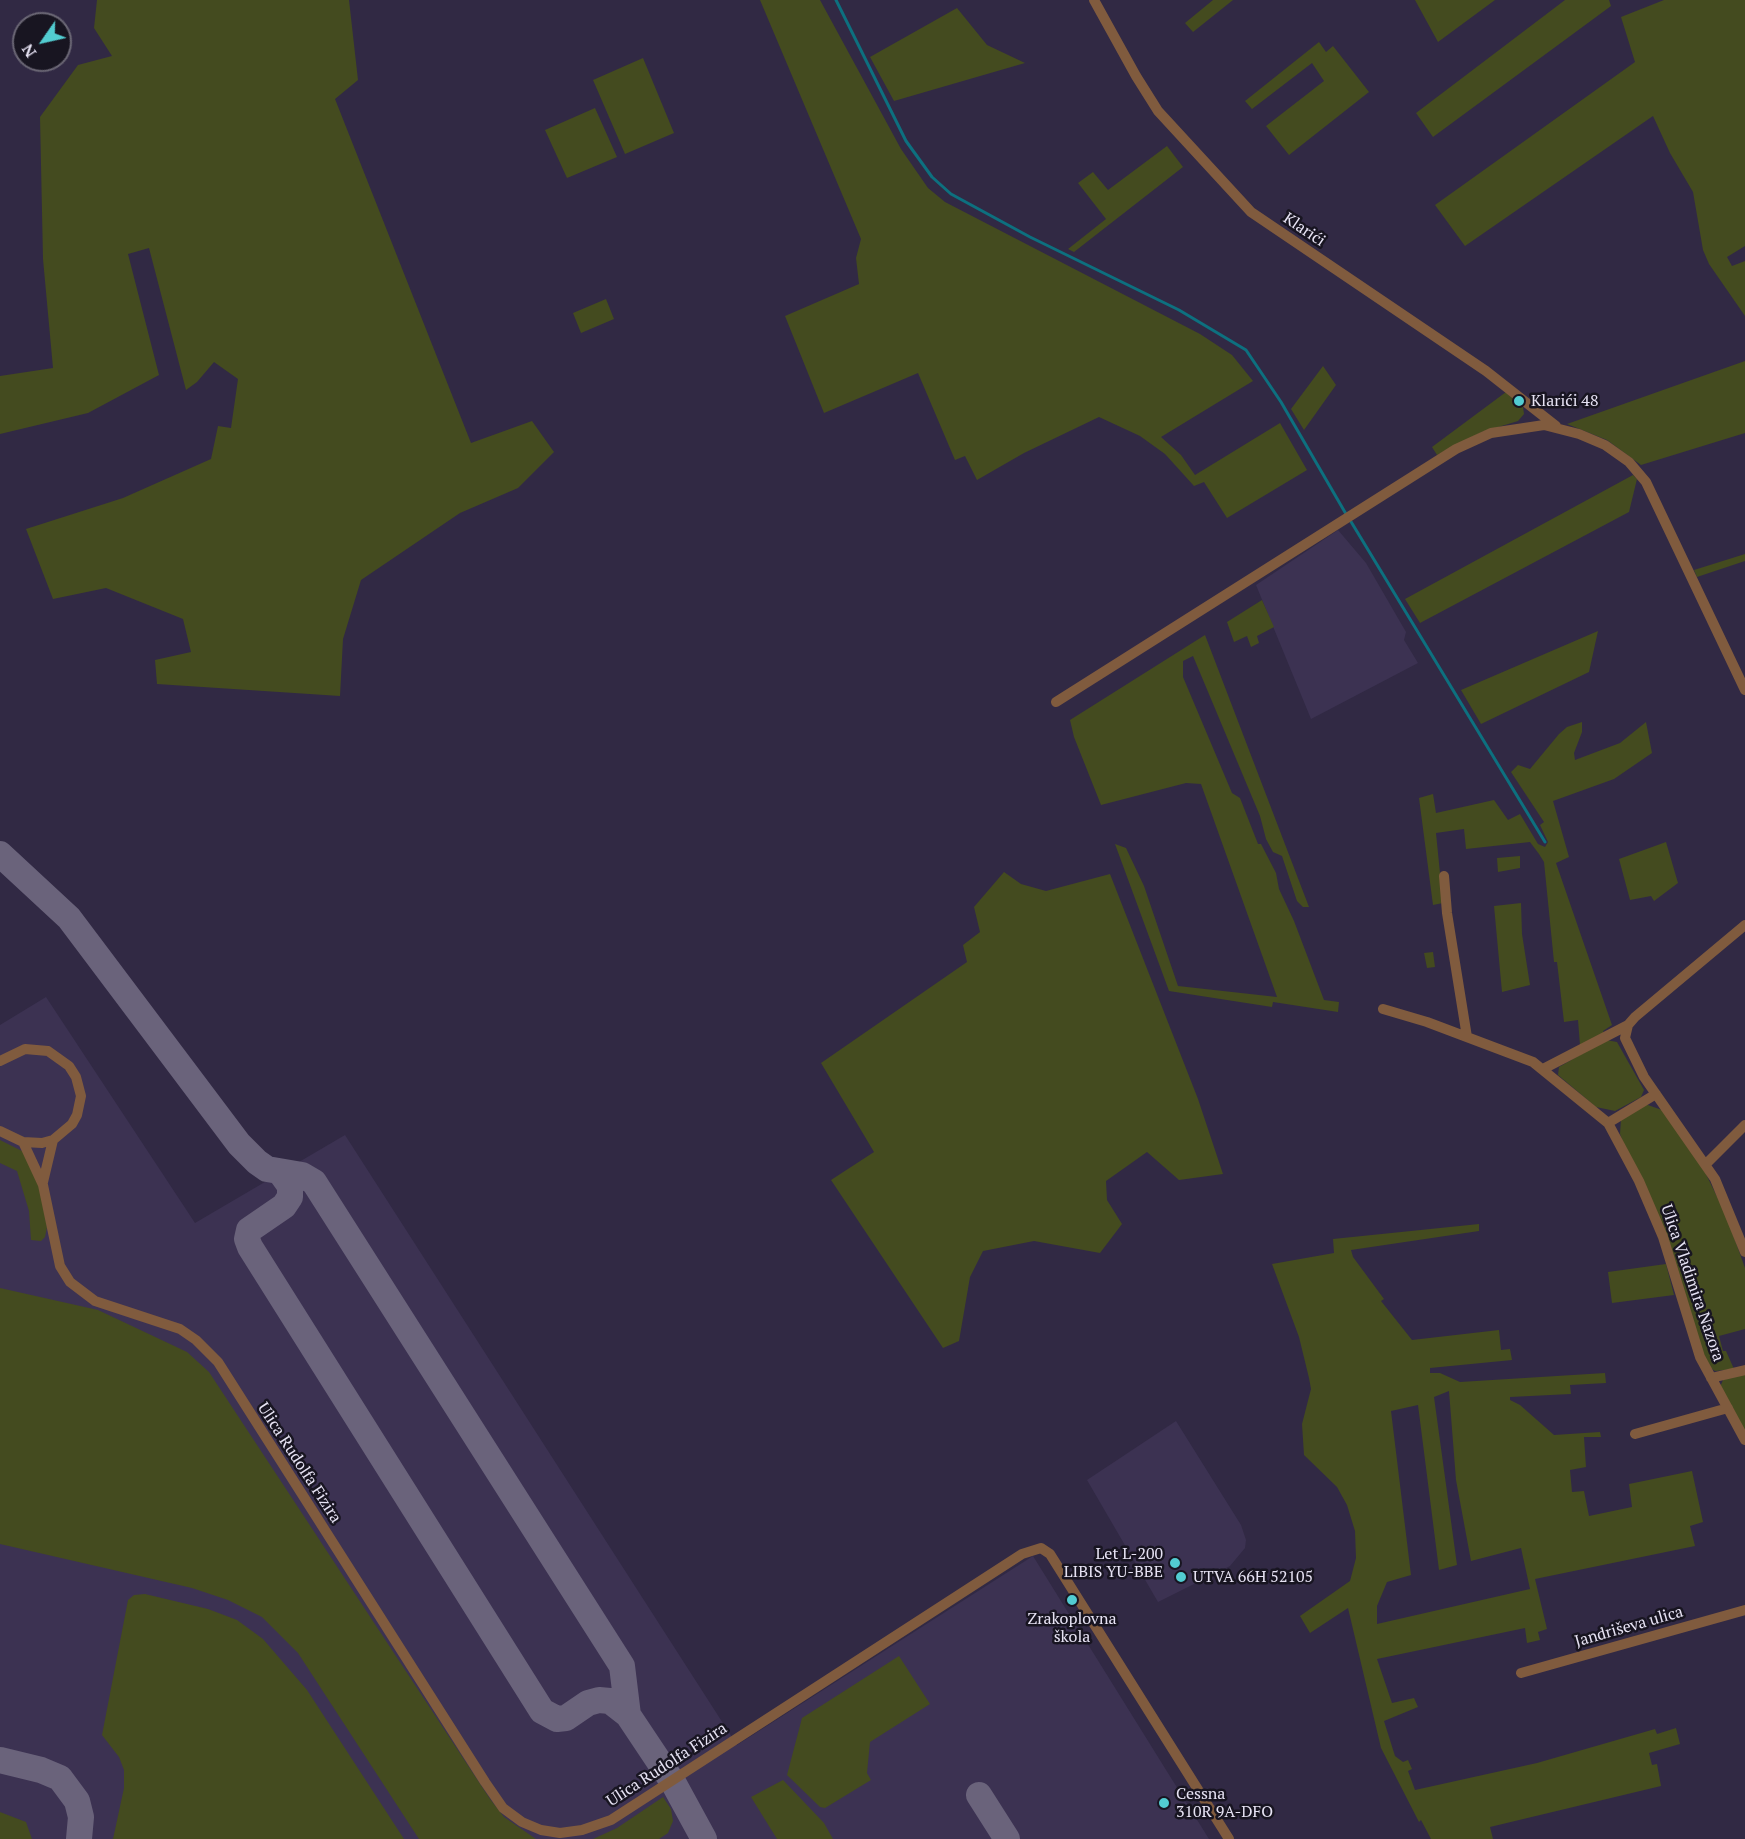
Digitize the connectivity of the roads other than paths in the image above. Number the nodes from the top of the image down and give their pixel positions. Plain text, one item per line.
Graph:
1 (1094, 0) edge
2 (1556, 426) junction
3 (1745, 690) edge
4 (1056, 702) dead end
5 (1444, 876) dead end
6 (1745, 925) edge
7 (1383, 1009) dead end
8 (1628, 1025) junction
9 (1467, 1037) junction
10 (0, 1061) edge
11 (1543, 1069) junction
12 (1656, 1094) junction
13 (1608, 1123) junction
14 (1745, 1125) edge
15 (0, 1131) edge
16 (53, 1140) junction
17 (22, 1142) junction
18 (1706, 1164) junction
19 (43, 1185) junction
20 (1745, 1252) edge
21 (1745, 1370) edge
22 (1711, 1378) junction
23 (1728, 1408) junction
24 (1635, 1434) dead end
25 (1745, 1440) edge
26 (1745, 1610) edge
27 (1521, 1673) dead end
28 (1229, 1839) edge

1 - 2 street, Klarići
2 - 3 street
2 - 4 street
5 - 9 street
6 - 8 street
7 - 9 street, Ulica Vladimira Nazora
8 - 11 street
8 - 12 street
9 - 11 street, Ulica Vladimira Nazora
10 - 16 street
11 - 13 street, Ulica Vladimira Nazora
12 - 13 street
12 - 18 street
13 - 22 street, Ulica Vladimira Nazora
14 - 18 street
15 - 17 street
16 - 17 street
16 - 19 street, Ulica Rudolfa Fizira
17 - 19 street, Ulica Rudolfa Fizira
18 - 20 street
19 - 28 street, Ulica Rudolfa Fizira
21 - 22 street
22 - 23 street, Ulica Vladimira Nazora
23 - 24 street
23 - 25 street, Ulica Vladimira Nazora
26 - 27 street, Jandriševa ulica

